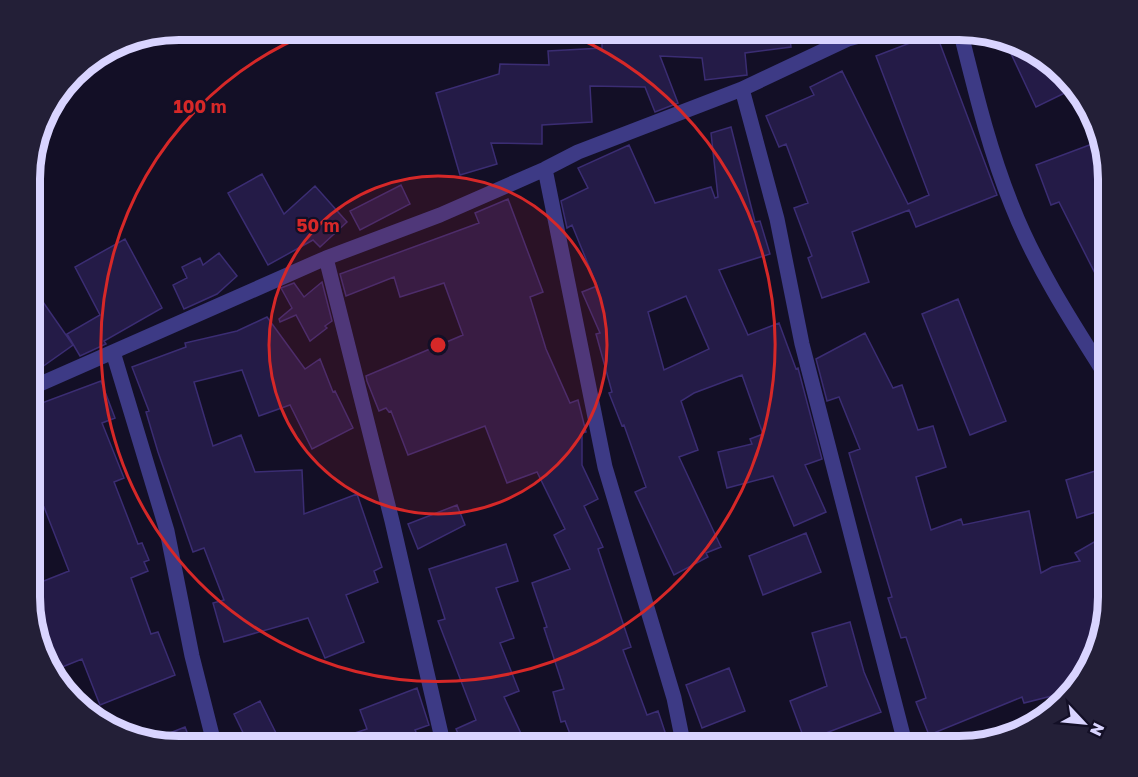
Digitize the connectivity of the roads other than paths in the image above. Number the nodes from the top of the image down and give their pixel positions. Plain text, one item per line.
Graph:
1 (846, 40) edge
2 (963, 41) edge
3 (742, 89) junction
4 (545, 169) junction
5 (326, 258) junction
6 (113, 352) junction
7 (1097, 361) edge
8 (40, 384) edge
9 (212, 736) edge
10 (441, 736) edge
11 (682, 736) edge
12 (903, 736) edge

1 - 3 street
2 - 7 street
3 - 4 street
3 - 12 street
4 - 5 street
4 - 11 street
5 - 6 street
5 - 10 street
6 - 8 street
6 - 9 street

